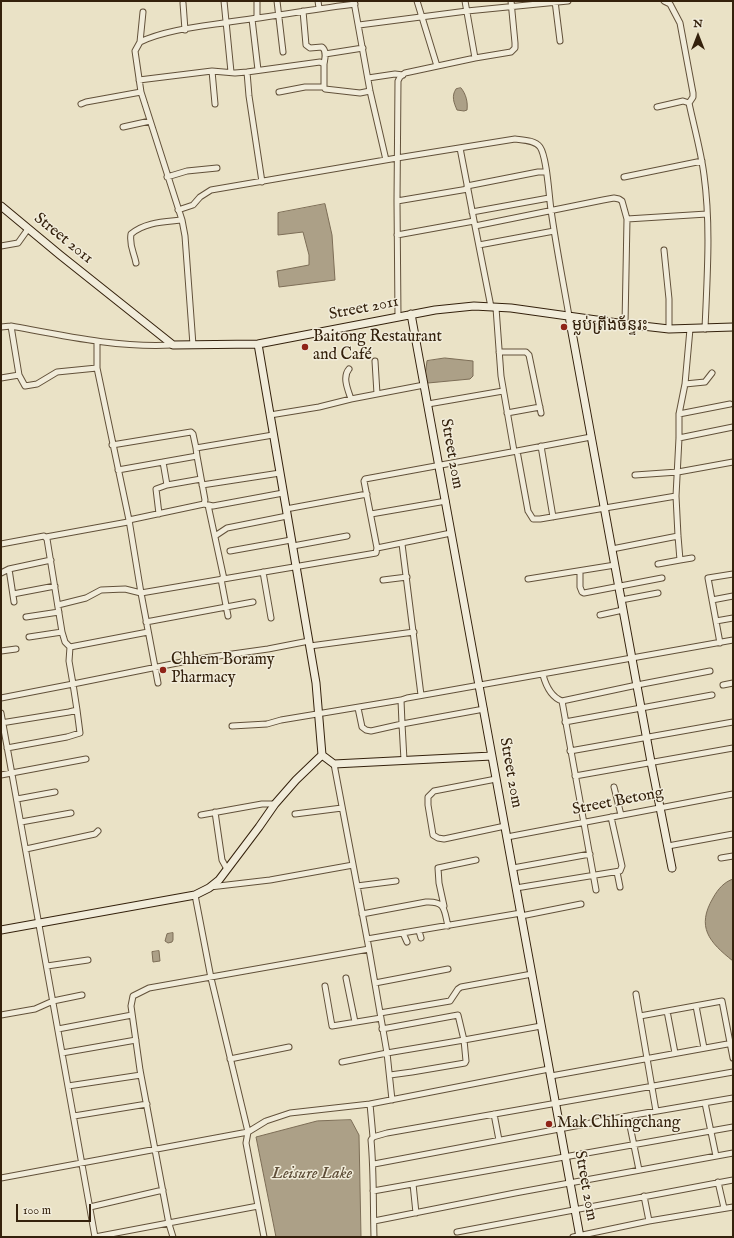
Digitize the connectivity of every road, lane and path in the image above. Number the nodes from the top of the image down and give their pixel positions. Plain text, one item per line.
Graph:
1 (224, 1) edge
2 (257, 1) edge
3 (277, 1) edge
4 (318, 1) edge
5 (417, 1) edge
6 (465, 1) edge
7 (568, 1) edge
8 (664, 1) edge
9 (183, 2) dead end
10 (555, 2) edge
11 (354, 3) edge
12 (511, 4) edge
13 (319, 8) junction
14 (303, 11) junction
15 (467, 11) junction
16 (143, 12) dead end
17 (279, 14) junction
18 (422, 17) junction
19 (255, 19) junction
20 (226, 23) junction
21 (359, 25) junction
22 (185, 30) junction
23 (560, 41) dead end
24 (140, 42) junction
25 (363, 48) junction
26 (283, 52) dead end
27 (325, 54) junction
28 (475, 58) junction
29 (324, 64) junction
30 (437, 66) junction
31 (258, 70) junction
32 (212, 71) junction
33 (230, 72) junction
34 (247, 72) junction
35 (403, 75) junction
36 (368, 78) junction
37 (139, 80) junction
38 (324, 87) junction
39 (370, 91) junction
40 (141, 92) junction
41 (279, 92) dead end
42 (689, 103) junction
43 (81, 104) dead end
44 (215, 104) dead end
45 (657, 107) dead end
46 (150, 121) junction
47 (122, 127) dead end
48 (460, 148) junction
49 (397, 158) junction
50 (386, 160) junction
51 (702, 161) junction
52 (217, 168) dead end
53 (546, 172) junction
54 (624, 176) dead end
55 (167, 177) junction
56 (262, 182) junction
57 (467, 187) junction
58 (549, 198) junction
59 (397, 201) junction
60 (1, 206) edge
61 (178, 210) junction
62 (551, 210) junction
63 (472, 212) junction
64 (707, 214) junction
65 (627, 219) junction
66 (182, 220) junction
67 (475, 223) junction
68 (28, 228) junction
69 (554, 231) junction
70 (397, 235) junction
71 (479, 245) junction
72 (1, 246) edge
73 (664, 250) dead end
74 (136, 263) dead end
75 (494, 307) junction
76 (411, 314) junction
77 (569, 316) junction
78 (398, 317) junction
79 (625, 324) junction
80 (11, 326) junction
81 (1, 327) edge
82 (733, 327) edge
83 (669, 329) junction
84 (690, 329) junction
85 (705, 329) junction
86 (97, 342) junction
87 (258, 344) junction
88 (173, 345) junction
89 (193, 345) junction
90 (499, 352) junction
91 (375, 361) dead end
92 (97, 368) junction
93 (349, 369) dead end
94 (712, 373) dead end
95 (19, 375) junction
96 (1, 378) edge
97 (684, 384) junction
98 (424, 385) junction
99 (503, 391) junction
100 (377, 394) junction
101 (351, 399) junction
102 (428, 404) junction
103 (730, 404) dead end
104 (507, 413) junction
105 (679, 414) junction
106 (270, 415) junction
107 (733, 427) edge
108 (273, 435) junction
109 (591, 437) junction
110 (679, 438) junction
111 (112, 446) junction
112 (541, 446) junction
113 (196, 448) junction
114 (515, 451) junction
115 (197, 456) junction
116 (163, 462) junction
117 (733, 462) edge
118 (439, 465) junction
119 (118, 470) junction
120 (678, 472) junction
121 (280, 473) junction
122 (635, 475) dead end
123 (202, 482) junction
124 (167, 486) junction
125 (283, 493) junction
126 (367, 494) junction
127 (676, 496) junction
128 (446, 501) junction
129 (206, 505) junction
130 (604, 509) junction
131 (286, 513) junction
132 (160, 514) junction
133 (371, 514) junction
134 (554, 517) junction
135 (129, 521) junction
136 (452, 533) junction
137 (215, 536) junction
138 (347, 536) dead end
139 (678, 536) junction
140 (46, 537) junction
141 (292, 543) junction
142 (1, 544) edge
143 (402, 544) junction
144 (377, 548) junction
145 (612, 548) junction
146 (230, 551) dead end
147 (692, 558) dead end
148 (51, 560) junction
149 (680, 560) junction
150 (658, 564) dead end
151 (615, 565) junction
152 (296, 567) junction
153 (9, 569) junction
154 (580, 571) junction
155 (263, 572) junction
156 (1, 573) edge
157 (733, 574) edge
158 (407, 577) junction
159 (662, 578) dead end
160 (222, 579) junction
161 (528, 579) dead end
162 (383, 580) dead end
163 (618, 585) junction
164 (55, 586) junction
165 (658, 592) dead end
166 (141, 593) junction
167 (13, 594) junction
168 (733, 596) edge
169 (621, 600) junction
170 (712, 600) junction
171 (14, 602) dead end
172 (253, 602) dead end
173 (58, 605) junction
174 (226, 606) junction
175 (623, 610) junction
176 (59, 612) junction
177 (600, 614) dead end
178 (228, 616) dead end
179 (26, 617) dead end
180 (271, 618) dead end
181 (733, 618) edge
182 (716, 621) junction
183 (146, 622) junction
184 (62, 632) junction
185 (148, 632) junction
186 (414, 632) junction
187 (29, 637) dead end
188 (733, 640) edge
189 (310, 643) junction
190 (720, 643) junction
191 (70, 647) junction
192 (16, 649) dead end
193 (1, 651) edge
194 (632, 659) junction
195 (156, 668) junction
196 (710, 671) dead end
197 (543, 675) junction
198 (733, 682) edge
199 (158, 683) dead end
200 (73, 684) junction
201 (637, 685) junction
202 (723, 685) dead end
203 (480, 686) junction
204 (421, 695) junction
205 (712, 695) dead end
206 (1, 698) edge
207 (401, 700) junction
208 (562, 701) junction
209 (358, 708) junction
210 (641, 708) junction
211 (484, 709) junction
212 (77, 710) junction
213 (1, 713) edge
214 (320, 714) junction
215 (565, 722) junction
216 (733, 722) edge
217 (2, 723) edge
218 (402, 724) junction
219 (232, 726) dead end
220 (647, 737) junction
221 (7, 748) junction
222 (733, 748) edge
223 (570, 751) junction
224 (322, 755) junction
225 (492, 756) junction
226 (86, 759) dead end
227 (404, 760) junction
228 (651, 762) junction
229 (334, 764) junction
230 (12, 773) junction
231 (1, 775) edge
232 (575, 776) junction
233 (496, 779) junction
234 (614, 787) dead end
235 (55, 792) dead end
236 (733, 794) edge
237 (17, 799) junction
238 (275, 804) junction
239 (342, 808) junction
240 (660, 808) junction
241 (215, 812) junction
242 (71, 813) dead end
243 (295, 814) dead end
244 (201, 815) dead end
245 (621, 815) junction
246 (611, 817) junction
247 (21, 822) junction
248 (584, 822) junction
249 (505, 826) junction
250 (98, 831) dead end
251 (733, 834) edge
252 (507, 837) junction
253 (668, 846) junction
254 (26, 849) junction
255 (590, 854) junction
256 (733, 856) edge
257 (721, 858) dead end
258 (476, 860) dead end
259 (353, 865) junction
260 (513, 868) junction
261 (672, 868) dead end
262 (226, 869) junction
263 (618, 872) junction
264 (593, 875) junction
265 (396, 881) dead end
266 (357, 886) junction
267 (620, 887) dead end
268 (209, 888) junction
269 (516, 888) junction
270 (596, 890) dead end
271 (195, 895) junction
272 (580, 904) dead end
273 (444, 909) junction
274 (362, 914) junction
275 (521, 915) junction
276 (39, 923) junction
277 (448, 926) junction
278 (1, 930) edge
279 (419, 931) junction
280 (403, 933) junction
281 (420, 938) dead end
282 (367, 939) junction
283 (407, 942) dead end
284 (369, 949) junction
285 (88, 960) dead end
286 (47, 966) junction
287 (448, 969) dead end
288 (532, 974) junction
289 (211, 978) junction
290 (346, 978) dead end
291 (375, 983) junction
292 (325, 986) dead end
293 (636, 994) dead end
294 (82, 995) dead end
295 (53, 1001) junction
296 (696, 1006) junction
297 (667, 1011) junction
298 (1, 1015) edge
299 (132, 1015) junction
300 (380, 1016) junction
301 (640, 1016) junction
302 (354, 1022) junction
303 (541, 1026) junction
304 (58, 1028) junction
305 (382, 1029) junction
306 (136, 1040) junction
307 (464, 1040) junction
308 (732, 1043) edge
309 (289, 1048) dead end
310 (704, 1048) junction
311 (62, 1053) junction
312 (387, 1053) junction
313 (675, 1053) junction
314 (230, 1058) junction
315 (647, 1058) junction
316 (733, 1058) edge
317 (342, 1062) dead end
318 (550, 1072) junction
319 (733, 1072) edge
320 (141, 1075) junction
321 (390, 1075) junction
322 (68, 1086) junction
323 (652, 1086) junction
324 (733, 1098) edge
325 (392, 1100) junction
326 (705, 1103) junction
327 (147, 1104) junction
328 (370, 1104) junction
329 (556, 1104) junction
330 (656, 1111) junction
331 (494, 1114) junction
332 (74, 1116) junction
333 (628, 1116) junction
334 (733, 1127) edge
335 (560, 1129) junction
336 (711, 1131) junction
337 (248, 1132) junction
338 (373, 1137) junction
339 (499, 1140) junction
340 (634, 1144) junction
341 (156, 1150) junction
342 (733, 1153) edge
343 (716, 1156) junction
344 (565, 1157) junction
345 (82, 1164) junction
346 (374, 1164) junction
347 (639, 1170) junction
348 (1, 1178) edge
349 (733, 1180) edge
350 (718, 1182) junction
351 (413, 1184) junction
352 (570, 1184) junction
353 (163, 1190) junction
354 (373, 1191) junction
355 (644, 1196) junction
356 (258, 1206) junction
357 (90, 1207) junction
358 (733, 1207) edge
359 (724, 1208) junction
360 (575, 1210) junction
361 (416, 1213) junction
362 (374, 1221) junction
363 (649, 1221) junction
364 (169, 1224) junction
365 (457, 1232) dead end
366 (577, 1236) edge
367 (95, 1237) edge
368 (173, 1237) edge
369 (264, 1237) edge
370 (374, 1237) edge

1 - 20 street
2 - 19 street
3 - 17 street
4 - 13 street
5 - 18 street
6 - 15 street
7 - 10 street
8 - 42 street
9 - 22 street
10 - 12 street
10 - 23 street
11 - 13 street
11 - 21 street
12 - 15 street
12 - 28 street
13 - 14 street
14 - 17 street
14 - 27 street
15 - 18 street
15 - 28 street
16 - 24 street
17 - 19 street
17 - 26 street
18 - 21 street
18 - 30 street
19 - 20 street
19 - 31 street
20 - 22 street
20 - 33 street
21 - 25 street
22 - 24 street
24 - 37 street
25 - 27 street
25 - 36 street
27 - 29 street
28 - 30 street
29 - 31 street
29 - 38 street
30 - 35 street
31 - 34 street
32 - 33 street
32 - 37 street
32 - 44 street
33 - 34 street
34 - 56 street
35 - 36 street
35 - 49 street
36 - 39 street
37 - 40 street
38 - 39 street
38 - 41 street
39 - 50 street
40 - 43 street
40 - 46 street
42 - 45 street
42 - 51 street
46 - 47 street
46 - 55 street
48 - 49 street
48 - 53 street
48 - 57 street
49 - 50 street
49 - 59 street
50 - 56 street
51 - 54 street
51 - 64 street
52 - 55 street
53 - 57 street
53 - 58 street
55 - 61 street
56 - 61 street
57 - 59 street
57 - 63 street
58 - 62 street
58 - 63 street
59 - 70 street
60 - 68 street, Street 2011
61 - 66 street
62 - 65 street
62 - 67 street
62 - 69 street
63 - 67 street
64 - 65 street
64 - 85 street
65 - 79 street
66 - 74 street
66 - 89 street
67 - 70 street
67 - 71 street
68 - 72 street
68 - 88 street, Street 2011
69 - 71 street
69 - 77 street
70 - 78 street
71 - 75 street
73 - 83 street
75 - 76 street, Street 2011
75 - 77 street, Street 2011
75 - 90 street
76 - 78 street, Street 2011
76 - 98 street, Street 20m
77 - 79 street, Street 2011
77 - 109 street
78 - 87 street, Street 2011
79 - 83 street, Street 2011
80 - 81 street
80 - 86 street
80 - 95 street
82 - 85 street, Street 2011
83 - 84 street, Street 2011
84 - 85 street, Street 2011
84 - 97 street
86 - 88 street
86 - 92 street
87 - 89 street, Street 2011
87 - 106 street
88 - 89 street, Street 2011
90 - 99 street
90 - 104 street
91 - 100 street
92 - 95 street
92 - 111 street
93 - 101 street
94 - 97 street
95 - 96 street
97 - 105 street
98 - 100 street
98 - 102 street, Street 20m
99 - 102 street
99 - 104 street
100 - 101 street
101 - 106 street
102 - 118 street, Street 20m
103 - 105 street
104 - 114 street
105 - 110 street
106 - 108 street
107 - 110 street
108 - 113 street
108 - 121 street
109 - 112 street
109 - 130 street
110 - 120 street
111 - 113 street
111 - 119 street
112 - 114 street
112 - 134 street
113 - 115 street
114 - 118 street
114 - 134 street
115 - 116 street
115 - 123 street
116 - 119 street
116 - 124 street
117 - 120 street
118 - 126 street
118 - 128 street, Street 20m
119 - 135 street
120 - 122 street
120 - 127 street
121 - 123 street
121 - 125 street
123 - 124 street
123 - 129 street
124 - 132 street
125 - 129 street
125 - 131 street
126 - 131 street
126 - 133 street
127 - 130 street
127 - 139 street
128 - 133 street
128 - 136 street, Street 20m
129 - 132 street
129 - 137 street
130 - 134 street
130 - 145 street
131 - 137 street
131 - 141 street
132 - 135 street
133 - 144 street
135 - 140 street
135 - 166 street
136 - 143 street
136 - 203 street, Street 20m
137 - 160 street
138 - 141 street
139 - 145 street
139 - 149 street
140 - 142 street
140 - 148 street
141 - 146 street
141 - 152 street
143 - 144 street
143 - 158 street
144 - 152 street
145 - 151 street
147 - 149 street
148 - 153 street
148 - 164 street
149 - 150 street
151 - 154 street
151 - 163 street
152 - 155 street
152 - 189 street
153 - 156 street
153 - 167 street
154 - 161 street
154 - 163 street
155 - 160 street
155 - 180 street
157 - 170 street
158 - 162 street
158 - 186 street
159 - 163 street
160 - 166 street
160 - 174 street
163 - 169 street
164 - 167 street
164 - 173 street
165 - 169 street
166 - 173 street
166 - 183 street
167 - 171 street
168 - 170 street
169 - 175 street
170 - 182 street
172 - 174 street
173 - 176 street
174 - 178 street
174 - 183 street
175 - 177 street
175 - 194 street
176 - 179 street
176 - 184 street
181 - 182 street
182 - 190 street
183 - 185 street
184 - 187 street
184 - 191 street
185 - 191 street
185 - 195 street
186 - 189 street
186 - 204 street
188 - 190 street
189 - 195 street
189 - 214 street
190 - 194 street
191 - 200 street
192 - 193 street
194 - 197 street
194 - 201 street
195 - 199 street
195 - 200 street
196 - 201 street
197 - 203 street
197 - 208 street
198 - 202 street
200 - 206 street
200 - 212 street
201 - 208 street
201 - 210 street
203 - 204 street
203 - 211 street, Street 20m
204 - 207 street
205 - 210 street
207 - 209 street
207 - 218 street
208 - 215 street
209 - 214 street
209 - 218 street
210 - 215 street
210 - 220 street
211 - 218 street
211 - 225 street, Street 20m
212 - 217 street
212 - 221 street
213 - 217 street
214 - 219 street
214 - 224 street
215 - 223 street
216 - 220 street
217 - 221 street
218 - 227 street
220 - 223 street
220 - 228 street
221 - 230 street
222 - 228 street
223 - 232 street
224 - 229 street
224 - 238 street
225 - 227 street
225 - 233 street, Street 20m
226 - 230 street
227 - 229 street
228 - 232 street
228 - 240 street
229 - 239 street
230 - 231 street
230 - 237 street
232 - 248 street
233 - 249 street, Street 20m
233 - 249 street
234 - 245 street
235 - 237 street
236 - 240 street, Street Betong
237 - 247 street
238 - 241 street
238 - 262 street
239 - 243 street
239 - 259 street
240 - 245 street, Street Betong
240 - 253 street
241 - 244 street
241 - 262 street
242 - 247 street
245 - 246 street, Street Betong
246 - 248 street, Street Betong
246 - 263 street
247 - 254 street
248 - 252 street, Street Betong
248 - 255 street
249 - 252 street, Street 20m
250 - 254 street
251 - 253 street
252 - 260 street, Street 20m
253 - 261 street
254 - 276 street
255 - 260 street
255 - 264 street
256 - 257 street
258 - 273 street
259 - 266 street
259 - 268 street
260 - 269 street, Street 20m
262 - 268 street
263 - 264 street
263 - 267 street
264 - 269 street
264 - 270 street
265 - 266 street
266 - 274 street
268 - 271 street
269 - 275 street, Street 20m
271 - 276 street
271 - 289 street
272 - 275 street
273 - 274 street
273 - 277 street
274 - 282 street
275 - 277 street
275 - 288 street, Street 20m
276 - 278 street
276 - 286 street
277 - 279 street
279 - 280 street
279 - 281 street
280 - 282 street
280 - 283 street
282 - 284 street
284 - 289 street
284 - 291 street
285 - 286 street
286 - 295 street
287 - 291 street
288 - 300 street
288 - 303 street, Street 20m
289 - 299 street
289 - 314 street
290 - 302 street
291 - 300 street
292 - 302 street
293 - 301 street
294 - 295 street
295 - 298 street
295 - 304 street
296 - 297 street
296 - 308 street
296 - 310 street
297 - 301 street
297 - 313 street
299 - 304 street
299 - 306 street
300 - 302 street
300 - 305 street
301 - 315 street
303 - 307 street
303 - 318 street, Street 20m
304 - 311 street
305 - 307 street
305 - 312 street
306 - 311 street
306 - 320 street
307 - 312 street
307 - 321 street
308 - 310 street
308 - 316 street
309 - 314 street
310 - 313 street
311 - 322 street
312 - 317 street
312 - 321 street
313 - 315 street
314 - 337 street
315 - 318 street
315 - 323 street
318 - 325 street
318 - 329 street, Street 20m
319 - 323 street
320 - 322 street
320 - 327 street
321 - 325 street
322 - 332 street
323 - 329 street
323 - 330 street
324 - 326 street
325 - 328 street
326 - 330 street
326 - 336 street
327 - 332 street
327 - 341 street
328 - 337 street
328 - 338 street
329 - 331 street
329 - 335 street, Street 20m
330 - 333 street
331 - 338 street
331 - 339 street
332 - 345 street
333 - 335 street
333 - 340 street
334 - 336 street
335 - 339 street
335 - 344 street, Street 20m
336 - 340 street
336 - 343 street
337 - 341 street
337 - 356 street
338 - 346 street
339 - 346 street
340 - 344 street
340 - 347 street
341 - 345 street
341 - 353 street
342 - 343 street
343 - 347 street
344 - 351 street
344 - 352 street, Street 20m
345 - 348 street
345 - 357 street
346 - 354 street
347 - 352 street
349 - 350 street
350 - 355 street
350 - 359 street
351 - 354 street
351 - 361 street
352 - 360 street, Street 20m
352 - 361 street
353 - 357 street
353 - 364 street
354 - 362 street
355 - 360 street
355 - 363 street
356 - 364 street
356 - 369 street
357 - 367 street
358 - 359 street
359 - 363 street
360 - 365 street
360 - 366 street, Street 20m
361 - 362 street
362 - 370 street
363 - 366 street
364 - 367 street
364 - 368 street

